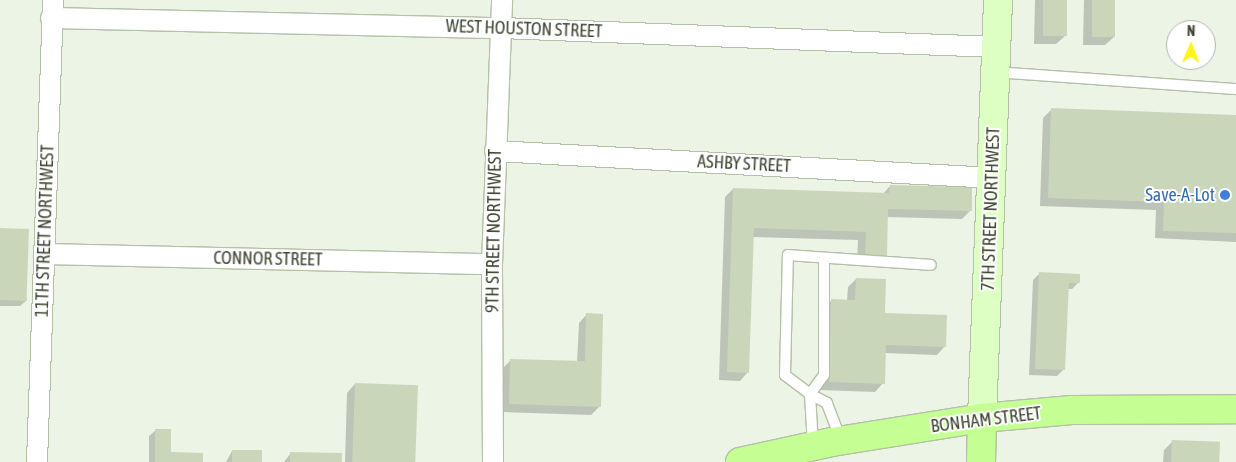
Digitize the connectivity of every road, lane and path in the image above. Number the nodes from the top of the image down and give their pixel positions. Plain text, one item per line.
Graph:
1 (502, 0) edge
2 (998, 0) edge
3 (52, 9) edge
4 (502, 28) junction
5 (996, 60) junction
6 (1236, 89) edge
7 (495, 151) junction
8 (993, 178) junction
9 (44, 254) junction
10 (824, 258) junction
11 (492, 264) junction
12 (932, 265) dead end
13 (810, 394) junction
14 (1236, 409) edge
15 (982, 418) junction
16 (841, 441) junction
17 (813, 446) junction
18 (37, 462) edge
19 (493, 462) edge
20 (740, 462) edge
21 (981, 462) edge

1 - 4 street, 9TH STREET NORTHWEST
2 - 5 street, 7TH STREET NORTHWEST
3 - 4 street, WEST HOUSTON STREET
3 - 9 street, 11TH STREET NORTHWEST
4 - 5 street, WEST HOUSTON STREET
4 - 7 street, 9TH STREET NORTHWEST
5 - 6 lane
5 - 8 street, 7TH STREET NORTHWEST
7 - 8 street, ASHBY STREET
7 - 11 street, 9TH STREET NORTHWEST
8 - 15 street, 7TH STREET NORTHWEST
9 - 11 street, CONNOR STREET
9 - 18 street, 11TH STREET NORTHWEST
10 - 12 lane
10 - 13 lane
10 - 13 lane
11 - 19 street, 9TH STREET NORTHWEST
13 - 16 lane
13 - 17 lane
14 - 15 main road, BONHAM STREET
15 - 16 main road, BONHAM STREET
15 - 21 main road
16 - 17 main road, BONHAM STREET
17 - 20 main road, BONHAM STREET

